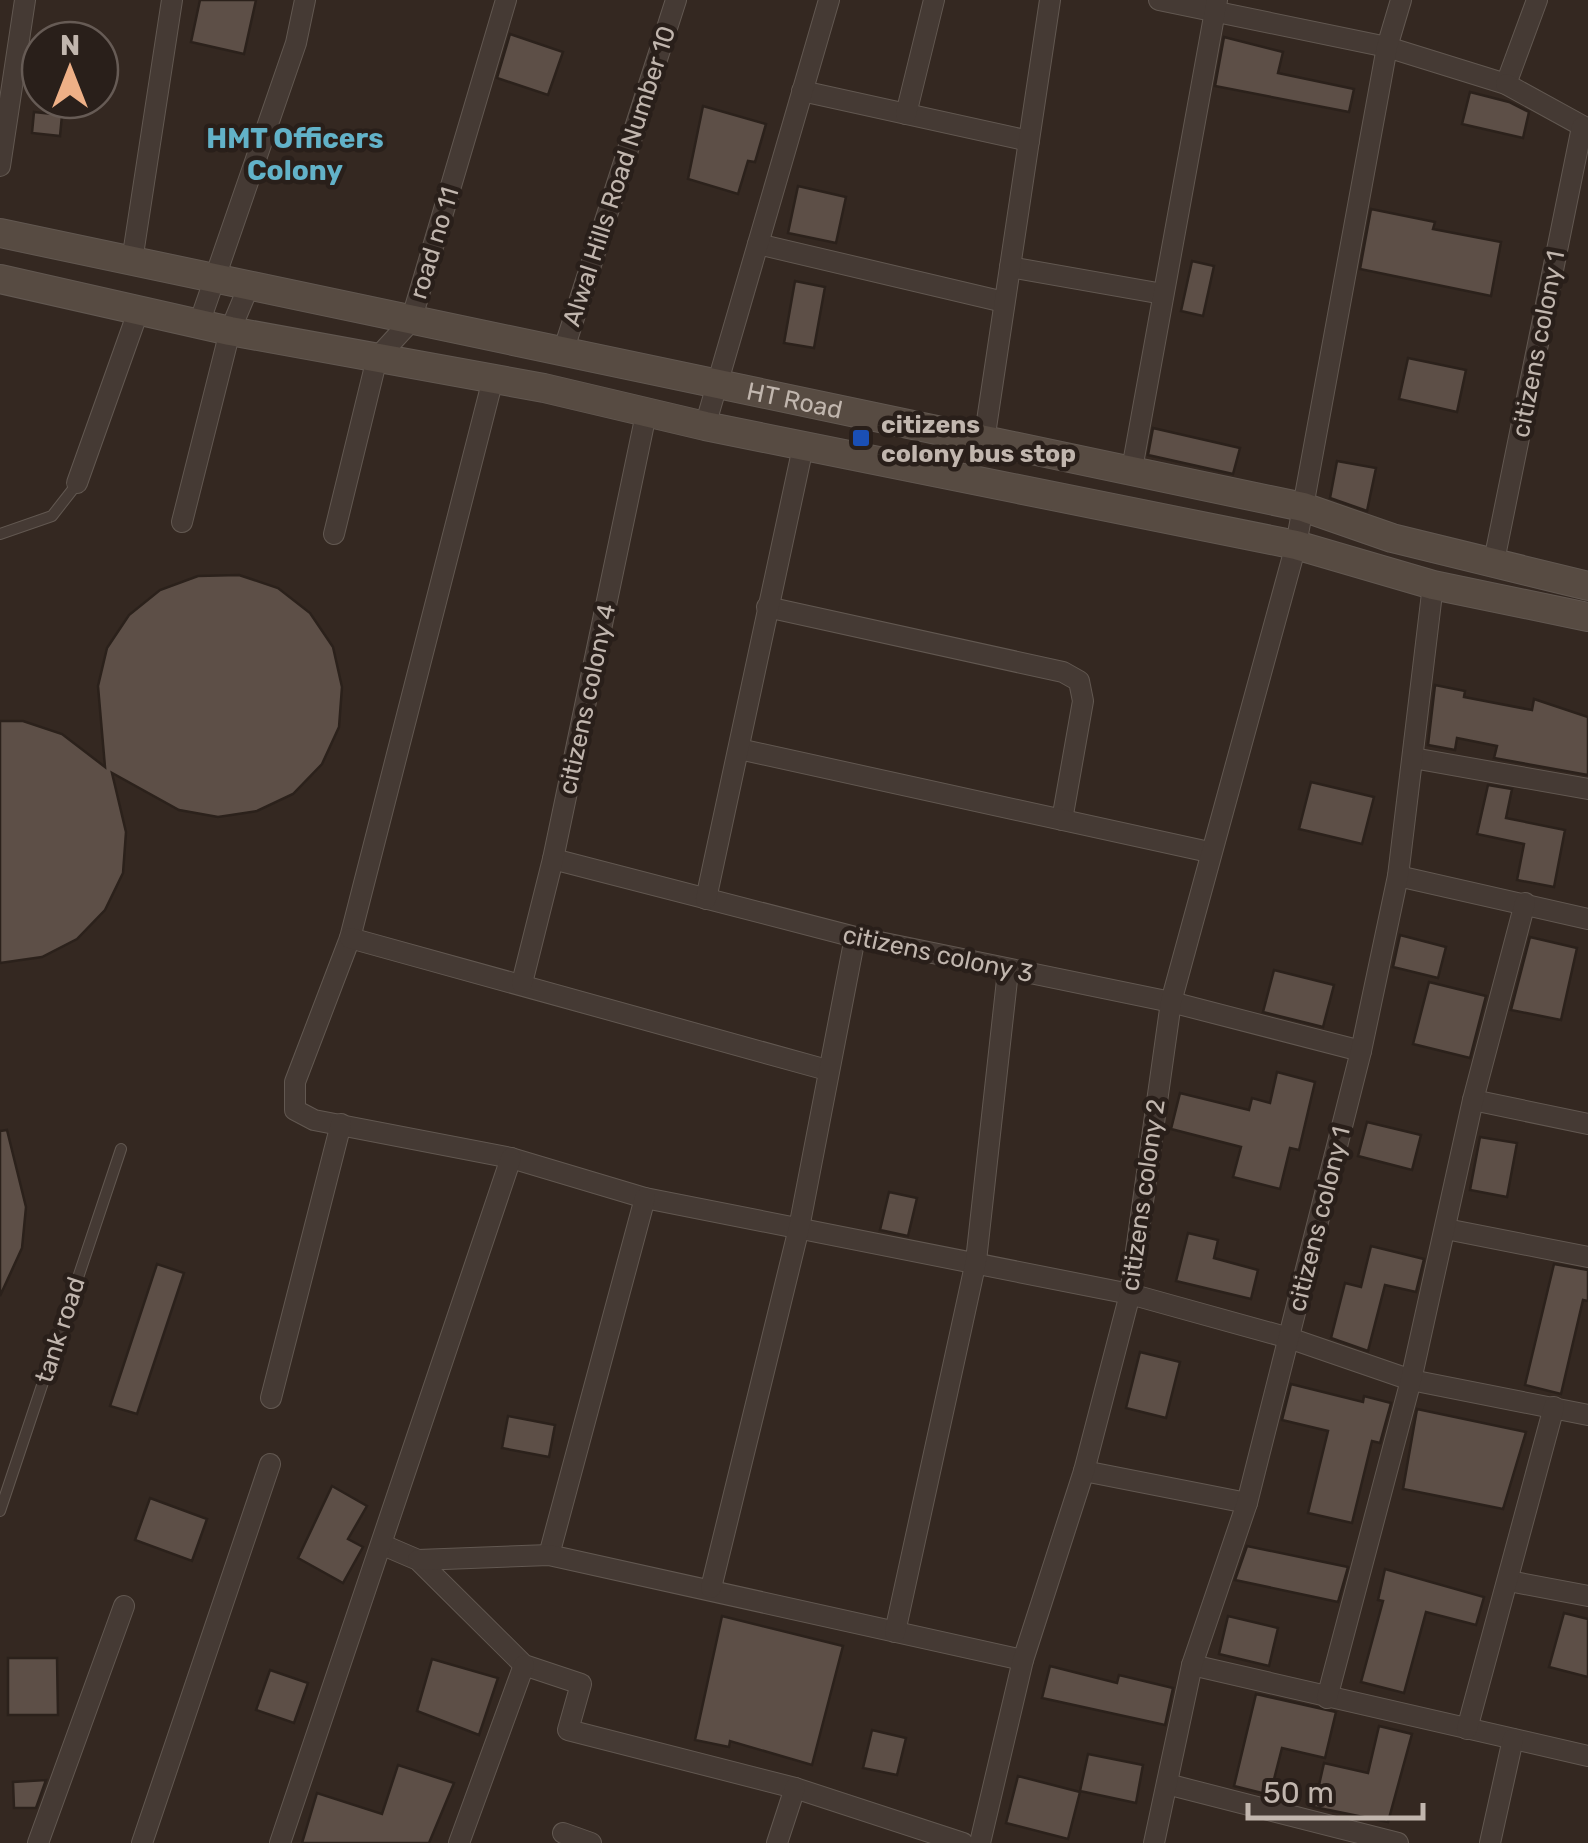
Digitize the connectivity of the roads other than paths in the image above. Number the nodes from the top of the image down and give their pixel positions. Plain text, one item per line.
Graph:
1 (25, 0) edge
2 (172, 0) edge
3 (305, 0) edge
4 (506, 0) edge
5 (676, 0) edge
6 (829, 0) edge
7 (934, 0) edge
8 (1050, 0) edge
9 (1159, 0) edge
10 (1400, 0) edge
11 (1538, 0) edge
12 (1214, 6) edge
13 (1387, 47) junction
14 (1506, 84) junction
15 (802, 91) junction
16 (906, 114) junction
17 (1585, 128) edge
18 (1028, 141) junction
19 (0, 166) edge
20 (0, 233) edge
21 (758, 244) junction
22 (132, 261) junction
23 (1010, 268) junction
24 (0, 279) edge
25 (212, 279) junction
26 (248, 288) junction
27 (1163, 294) junction
28 (1004, 302) junction
29 (139, 309) junction
30 (411, 321) junction
31 (200, 322) junction
32 (230, 331) junction
33 (562, 352) junction
34 (378, 358) junction
35 (493, 379) junction
36 (717, 384) junction
37 (646, 414) junction
38 (705, 426) junction
39 (984, 441) junction
40 (803, 447) junction
41 (1132, 469) junction
42 (78, 483) joint
43 (1303, 507) junction
44 (182, 522) dead end
45 (0, 534) edge
46 (334, 534) dead end
47 (1296, 546) junction
48 (1494, 561) junction
49 (1433, 585) junction
50 (1588, 586) edge
51 (766, 606) junction
52 (1588, 617) edge
53 (740, 749) junction
54 (1413, 758) junction
55 (1588, 789) edge
56 (1062, 820) junction
57 (1210, 852) junction
58 (553, 859) junction
59 (1398, 876) junction
60 (706, 899) junction
61 (1525, 903) junction
62 (1588, 919) edge
63 (350, 938) junction
64 (855, 938) junction
65 (1008, 970) junction
66 (522, 982) junction
67 (1172, 1002) junction
68 (1361, 1052) junction
69 (828, 1070) junction
70 (1473, 1100) junction
71 (341, 1124) junction
72 (1588, 1124) edge
73 (121, 1148) dead end
74 (511, 1158) junction
75 (645, 1198) junction
76 (800, 1228) junction
77 (1446, 1229) junction
78 (1588, 1258) edge
79 (976, 1260) junction
80 (1130, 1294) junction
81 (1288, 1338) junction
82 (1410, 1380) junction
83 (271, 1398) dead end
84 (1554, 1407) junction
85 (1588, 1415) edge
86 (270, 1464) dead end
87 (1084, 1471) junction
88 (1247, 1503) junction
89 (0, 1512) edge
90 (383, 1545) junction
91 (549, 1554) junction
92 (418, 1560) junction
93 (1510, 1580) junction
94 (711, 1588) junction
95 (1588, 1596) edge
96 (124, 1606) dead end
97 (894, 1632) junction
98 (1023, 1660) junction
99 (524, 1664) junction
100 (1192, 1664) junction
101 (1327, 1698) junction
102 (1466, 1729) junction
103 (1513, 1739) junction
104 (1588, 1756) edge
105 (1167, 1784) junction
106 (795, 1788) junction
107 (562, 1834) dead end
108 (38, 1843) edge
109 (142, 1843) edge
110 (280, 1843) edge
111 (460, 1843) edge
112 (591, 1843) edge
113 (777, 1843) edge
114 (963, 1843) edge
115 (980, 1843) edge
116 (1154, 1843) edge
117 (1398, 1843) edge
118 (1490, 1843) edge

1 - 19 street
2 - 22 street
3 - 25 street
4 - 30 street, road no 11
5 - 33 street, Alwal Hills Road Number 10
6 - 15 street
7 - 16 street
8 - 18 street
9 - 12 street
10 - 13 street, citizens colony 2
11 - 14 street
12 - 13 street
12 - 27 street
13 - 14 street
13 - 43 street, citizens colony 2
14 - 17 street
15 - 16 street
15 - 21 street
16 - 18 street
17 - 48 street, citizens colony 1
18 - 23 street
20 - 22 street, HT Road
21 - 28 street
21 - 36 street
22 - 25 street, HT Road
23 - 27 street
23 - 28 street
24 - 29 street, HT Road
25 - 26 street, HT Road
25 - 31 street
26 - 30 street, HT Road
26 - 32 street
27 - 41 street
28 - 39 street
29 - 31 street, HT Road
29 - 42 street
30 - 33 street, HT Road
30 - 34 street, road no 11
31 - 32 street, HT Road
32 - 34 street, HT Road
32 - 44 street
33 - 36 street, HT Road
34 - 35 street, HT Road
34 - 46 street, road no 11
35 - 37 street, HT Road
35 - 63 street
36 - 38 street
36 - 39 street, HT Road
37 - 38 street, HT Road
37 - 58 street, citizens colony 4
38 - 40 street, HT Road
39 - 41 street, HT Road
40 - 47 street, HT Road
40 - 51 street
41 - 43 street, HT Road
42 - 45 lane
43 - 47 street, citizens colony 2
43 - 48 street, HT Road
47 - 49 street, HT Road
47 - 57 street, citizens colony 2
48 - 50 street, HT Road
49 - 52 street, HT Road
49 - 54 street, citizens colony 1
51 - 53 street
51 - 56 street
53 - 56 street
53 - 60 street
54 - 55 street
54 - 59 street, citizens colony 1
56 - 57 street
57 - 67 street, citizens colony 2
58 - 60 street, citizens colony 3
58 - 66 street, citizens colony 4
59 - 61 street
59 - 68 street, citizens colony 1
60 - 64 street, citizens colony 3
61 - 62 street
61 - 70 street
63 - 66 street
63 - 71 street
64 - 65 street, citizens colony 3
64 - 69 street
65 - 67 street, citizens colony 3
65 - 79 street
66 - 69 street
67 - 68 street, citizens colony 3
67 - 80 street, citizens colony 2
68 - 81 street, citizens colony 1
69 - 76 street
70 - 72 street
70 - 77 street
71 - 74 street
71 - 83 street
73 - 89 lane, tank road
74 - 75 street
74 - 90 street
75 - 76 street
75 - 91 street
76 - 79 street
76 - 94 street
77 - 78 street
77 - 82 street
79 - 80 street
79 - 97 street
80 - 81 street
80 - 87 street, citizens colony 2
81 - 82 street
81 - 88 street, citizens colony 1
82 - 84 street
82 - 101 street
84 - 85 street
84 - 93 street
86 - 109 street
87 - 88 street
87 - 98 street, citizens colony 2
88 - 100 street, citizens colony 1
90 - 92 street
90 - 110 street
91 - 92 street
91 - 94 street
92 - 99 street
93 - 95 street
93 - 102 street
94 - 97 street
96 - 108 street
97 - 98 street
98 - 115 street, citizens colony 2
99 - 106 street
99 - 111 street
100 - 101 street
100 - 105 street, citizens colony 1
101 - 102 street
102 - 103 street
103 - 104 street
103 - 118 street
105 - 116 street, citizens colony 1
105 - 117 street
106 - 113 street
106 - 114 street
107 - 112 street

